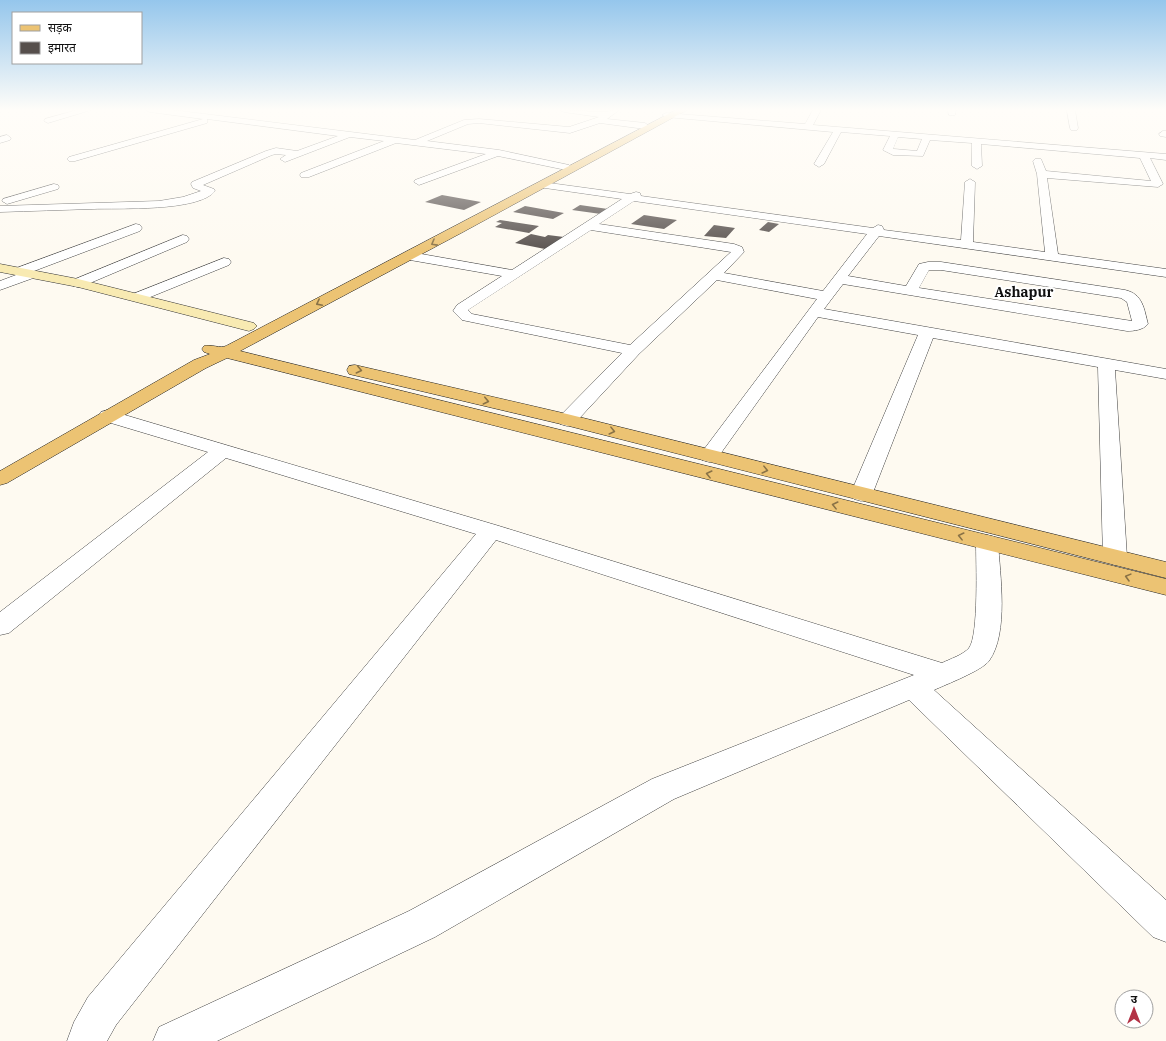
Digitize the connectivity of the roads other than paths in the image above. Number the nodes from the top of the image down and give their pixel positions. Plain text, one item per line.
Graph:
1 (257, 159) edge
2 (285, 159) edge
3 (348, 159) edge
4 (484, 159) edge
5 (526, 159) edge
6 (582, 159) edge
7 (591, 159) edge
8 (822, 159) edge
9 (977, 159) edge
10 (1037, 159) edge
11 (1145, 159) edge
12 (278, 161) dead end
13 (819, 164) dead end
14 (977, 166) dead end
15 (566, 167) junction
16 (228, 170) junction
17 (256, 170) dead end
18 (1042, 174) junction
19 (305, 175) dead end
20 (419, 182) dead end
21 (970, 182) dead end
22 (545, 184) junction
23 (54, 187) dead end
24 (0, 194) edge
25 (634, 196) junction
26 (18, 198) junction
27 (1, 208) edge
28 (589, 226) junction
29 (136, 228) dead end
30 (876, 231) junction
31 (183, 239) dead end
32 (967, 242) junction
33 (1052, 255) junction
34 (410, 256) junction
35 (224, 262) dead end
36 (0, 268) edge
37 (1166, 269) edge
38 (25, 273) junction
39 (1166, 273) edge
40 (512, 274) junction
41 (714, 275) junction
42 (839, 279) junction
43 (78, 283) junction
44 (0, 286) edge
45 (911, 290) junction
46 (826, 296) junction
47 (138, 297) junction
48 (286, 307) junction
49 (301, 311) junction
50 (814, 312) junction
51 (927, 332) junction
52 (226, 345) junction
53 (633, 350) junction
54 (1106, 364) junction
55 (1166, 374) edge
56 (108, 416) junction
57 (567, 420) junction
58 (223, 450) junction
59 (709, 456) junction
60 (0, 479) edge
61 (861, 495) junction
62 (491, 531) junction
63 (987, 542) junction
64 (1115, 557) junction
65 (1166, 570) edge
66 (1166, 587) edge
67 (0, 626) edge
68 (944, 674) junction
69 (913, 687) junction
70 (1166, 924) edge
71 (87, 1041) edge
72 (173, 1041) edge

1 - 16 street
2 - 12 street
3 - 19 street
4 - 20 street
5 - 15 street
6 - 15 main road
7 - 22 main road
8 - 13 street
9 - 14 street
10 - 18 street
11 - 18 street
15 - 48 main road
16 - 17 street
16 - 27 street
18 - 33 street
21 - 32 street
22 - 25 street
22 -> 34 main road
23 - 26 street
24 - 26 street
25 - 28 street
25 - 30 street
26 - 27 street
28 - 40 street
28 - 41 street
29 - 38 street
30 - 32 street
30 - 33 street
30 - 42 street
31 - 43 street
32 - 33 street
33 - 37 street
33 - 39 street
34 - 40 street
34 -> 49 main road
35 - 47 street
36 - 38 main road
38 - 43 main road
38 - 44 street
40 - 53 street
41 - 46 street
41 - 53 street
42 - 45 street
42 - 46 street
43 - 47 main road
45 - 45 street
46 - 50 street
47 - 52 main road
48 - 49 main road
48 - 52 main road
49 - 52 main road
50 - 51 street
50 - 59 street
51 - 54 street
51 - 61 street
52 - 56 main road
52 -> 57 main road
63 -> 52 main road
53 - 57 street
54 - 55 street
54 - 64 street
56 - 58 street
56 - 60 main road
57 -> 59 main road
58 - 62 street
58 - 67 street
59 -> 61 main road
61 - 64 main road
62 - 68 street
62 - 71 street
66 -> 63 main road
63 - 68 street
64 - 65 main road
68 - 69 street
69 - 70 street
69 - 72 street

